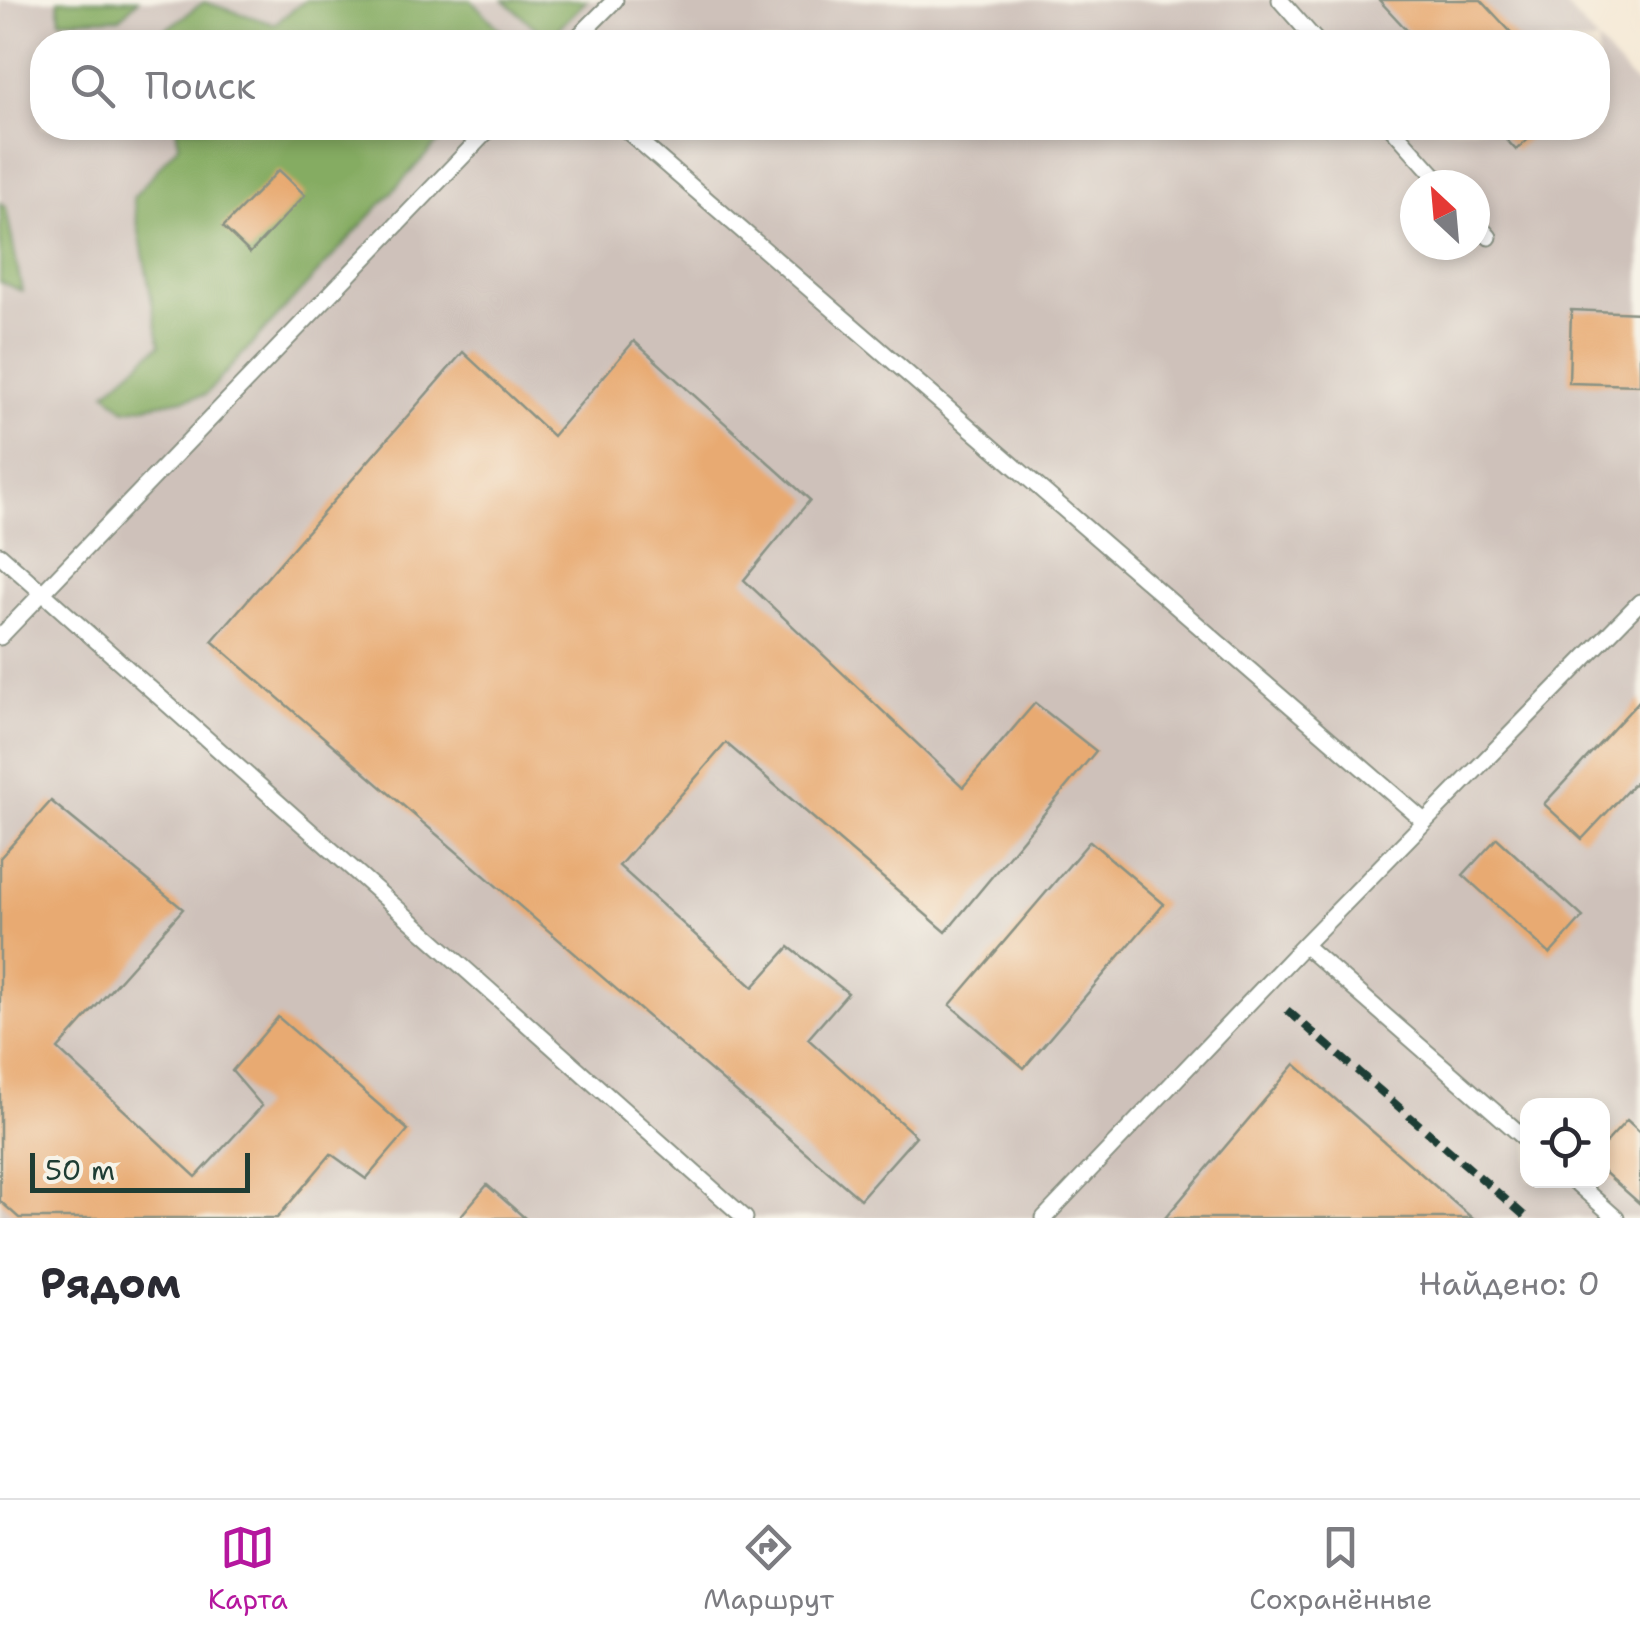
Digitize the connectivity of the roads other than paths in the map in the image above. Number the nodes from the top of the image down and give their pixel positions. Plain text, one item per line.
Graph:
1 (615, 0) edge
2 (1280, 0) edge
3 (585, 30) edge
4 (1307, 30) edge
5 (478, 140) edge
6 (638, 140) edge
7 (1403, 140) edge
8 (1430, 170) edge
9 (0, 555) edge
10 (43, 590) junction
11 (1640, 602) edge
12 (0, 638) edge
13 (1424, 821) junction
14 (1304, 944) junction
15 (1520, 1134) edge
16 (1582, 1188) edge
17 (745, 1218) edge
18 (1044, 1218) edge
19 (1616, 1218) edge

1 - 3 lane
2 - 4 lane
5 - 10 lane
6 - 13 lane
7 - 8 lane
9 - 10 lane
10 - 12 lane
10 - 17 lane
11 - 13 lane
13 - 14 lane
14 - 15 lane
14 - 18 lane
16 - 19 lane

